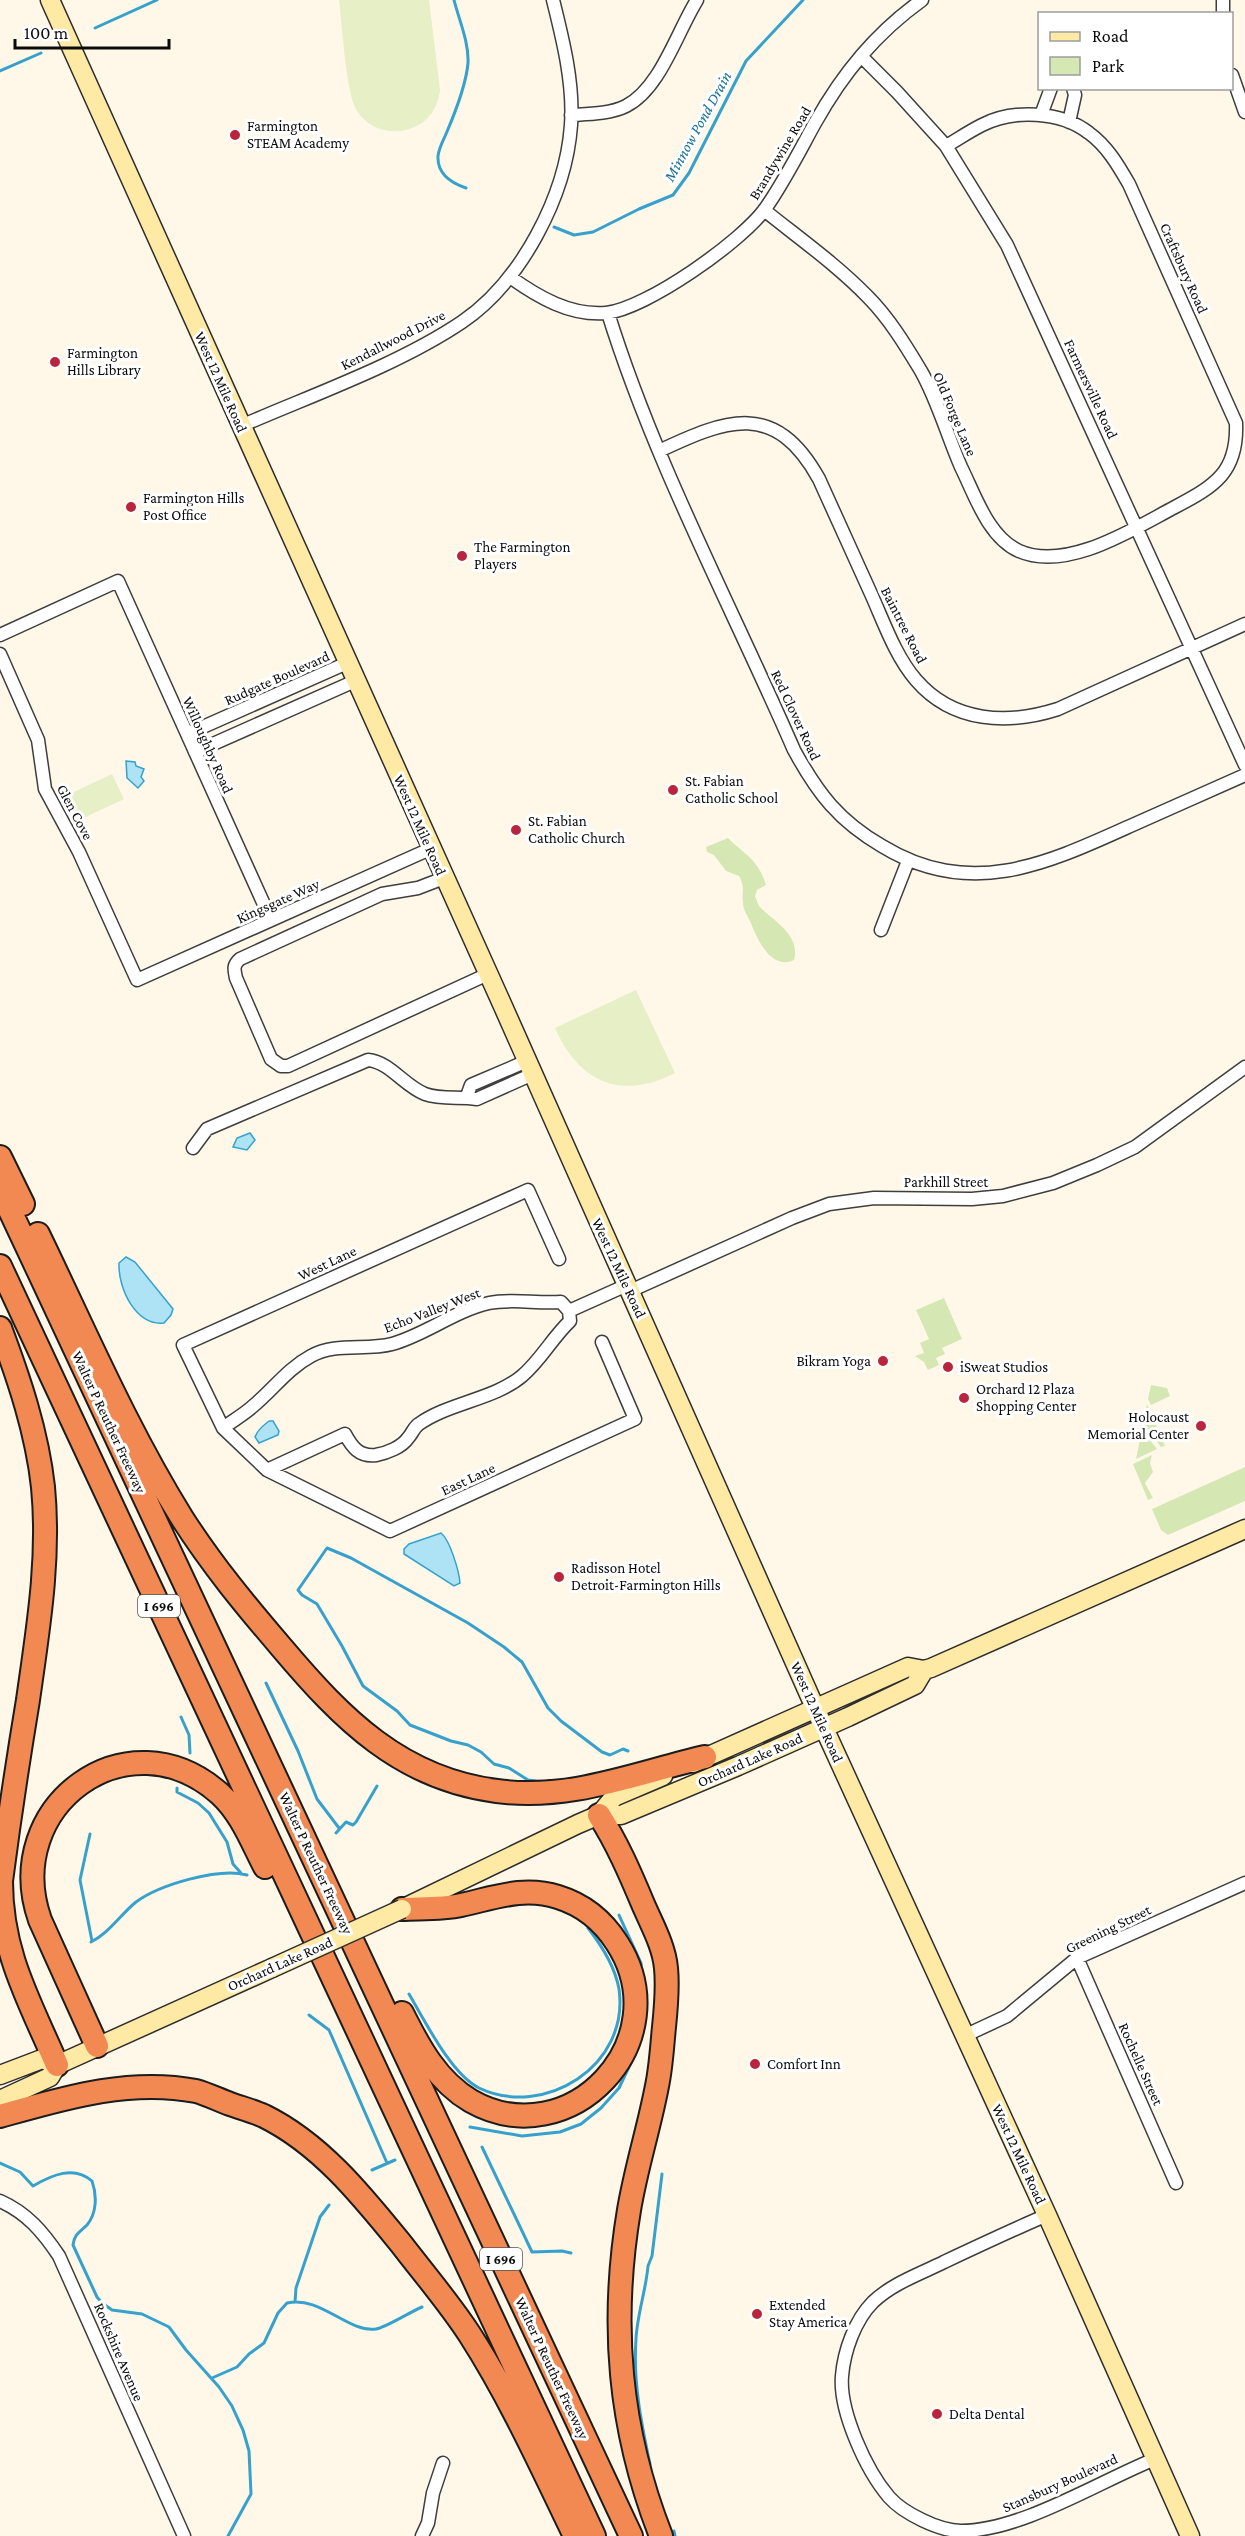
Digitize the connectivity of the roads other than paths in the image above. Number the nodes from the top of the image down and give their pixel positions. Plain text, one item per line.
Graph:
1 (50, 0) edge
2 (553, 0) edge
3 (697, 0) edge
4 (922, 0) edge
5 (861, 56) junction
6 (1233, 78) edge
7 (1050, 90) edge
8 (1074, 90) edge
9 (1245, 112) edge
10 (571, 115) junction
11 (1041, 115) junction
12 (1069, 122) junction
13 (946, 146) junction
14 (764, 210) junction
15 (510, 277) junction
16 (608, 313) junction
17 (241, 426) junction
18 (659, 450) junction
19 (1138, 527) junction
20 (1245, 624) edge
21 (0, 634) edge
22 (1193, 648) junction
23 (0, 654) edge
24 (347, 663) junction
25 (355, 681) junction
26 (187, 734) junction
27 (195, 752) junction
28 (1245, 765) edge
29 (1245, 775) edge
30 (430, 849) junction
31 (908, 861) junction
32 (444, 878) junction
33 (271, 920) junction
34 (881, 930) dead end
35 (488, 974) junction
36 (137, 980) joint
37 (1245, 1067) edge
38 (530, 1068) junction
39 (193, 1148) dead end
40 (0, 1157) edge
41 (0, 1189) edge
42 (560, 1259) dead end
43 (0, 1266) edge
44 (628, 1288) junction
45 (569, 1311) junction
46 (0, 1328) edge
47 (602, 1342) dead end
48 (223, 1428) junction
49 (245, 1450) joint
50 (267, 1470) junction
51 (1245, 1529) edge
52 (175, 1562) junction
53 (924, 1670) junction
54 (815, 1708) junction
55 (824, 1728) junction
56 (705, 1757) junction
57 (599, 1815) junction
58 (1245, 1883) edge
59 (402, 1909) junction
60 (1077, 1959) junction
61 (964, 2036) junction
62 (97, 2046) junction
63 (57, 2065) junction
64 (0, 2075) edge
65 (0, 2100) edge
66 (0, 2115) edge
67 (1176, 2183) dead end
68 (0, 2201) edge
69 (1047, 2215) junction
70 (493, 2318) junction
71 (1155, 2459) junction
72 (443, 2463) dead end
73 (184, 2536) edge
74 (423, 2536) edge
75 (575, 2536) edge
76 (594, 2536) edge
77 (631, 2536) edge
78 (661, 2536) edge
79 (1190, 2536) edge

1 - 17 main road, West 12 Mile Road
2 - 10 street, Kendallwood Drive
3 - 10 street
4 - 5 street, Brandywine Road
5 - 13 street, Farmersville Road
5 - 14 street, Brandywine Road
6 - 9 street
7 - 11 street
8 - 12 street
10 - 15 street, Kendallwood Drive
11 - 12 street, Craftsbury Road
11 - 13 street, Craftsbury Road
12 - 19 street, Craftsbury Road
13 - 19 street, Farmersville Road
14 - 16 street, Brandywine Road
14 - 19 street, Old Forge Lane
15 - 16 street, Brandywine Road
15 - 17 street, Kendallwood Drive
16 - 18 street, Red Clover Road
17 - 24 main road, West 12 Mile Road
18 - 22 street, Baintree Road
18 - 31 street, Red Clover Road
19 - 22 street, Farmersville Road
20 - 22 street, Baintree Road
21 - 26 street, Willoughby Road
22 - 28 street, Farmersville Road
23 - 36 street, Glen Cove
24 - 25 main road, West 12 Mile Road
24 - 26 street, Rudgate Boulevard
25 - 27 street
25 - 30 main road, West 12 Mile Road
26 - 27 street, Willoughby Road
27 - 33 street, Willoughby Road
29 - 31 street, Red Clover Road
30 - 32 main road, West 12 Mile Road
30 - 33 street, Kingsgate Way
31 - 34 street
32 - 35 main road, West 12 Mile Road
32 - 35 street
33 - 36 street, Kingsgate Way
35 - 38 main road, West 12 Mile Road
37 - 44 street, Parkhill Street
38 - 39 street
38 - 44 main road, West 12 Mile Road
40 - 56 highway
41 - 52 highway, Walter P Reuther Freeway / I 696
42 - 48 street, West Lane
43 - 70 highway, I 696
44 - 45 street, Parkhill Street
44 - 54 main road, West 12 Mile Road
45 - 48 street, Echo Valley West
45 - 50 street
46 - 63 highway
47 - 50 street, East Lane
48 - 49 street, West Lane
49 - 50 street, East Lane
51 - 53 main road, Orchard Lake Road
52 - 59 highway
52 - 77 highway, Walter P Reuther Freeway / I 696
53 - 54 main road, Orchard Lake Road
53 - 55 main road, Orchard Lake Road
54 - 55 main road, West 12 Mile Road
54 - 56 main road, Orchard Lake Road
55 - 57 main road, Orchard Lake Road
55 - 61 main road, West 12 Mile Road
56 - 57 main road, Orchard Lake Road
57 - 59 main road, Orchard Lake Road
57 - 78 highway
58 - 60 street, Greening Street
59 - 62 main road, Orchard Lake Road, bridge
60 - 61 street, Greening Street
60 - 67 street, Rochelle Street
61 - 69 main road, West 12 Mile Road
62 - 63 main road, Orchard Lake Road
62 - 70 highway
63 - 64 main road, Orchard Lake Road
63 - 65 main road, Orchard Lake Road
66 - 75 highway
68 - 73 street, Rockshire Avenue
69 - 71 main road, West 12 Mile Road
69 - 71 street, Stansbury Boulevard
70 - 76 highway, I 696
71 - 79 main road, West 12 Mile Road
72 - 74 street

